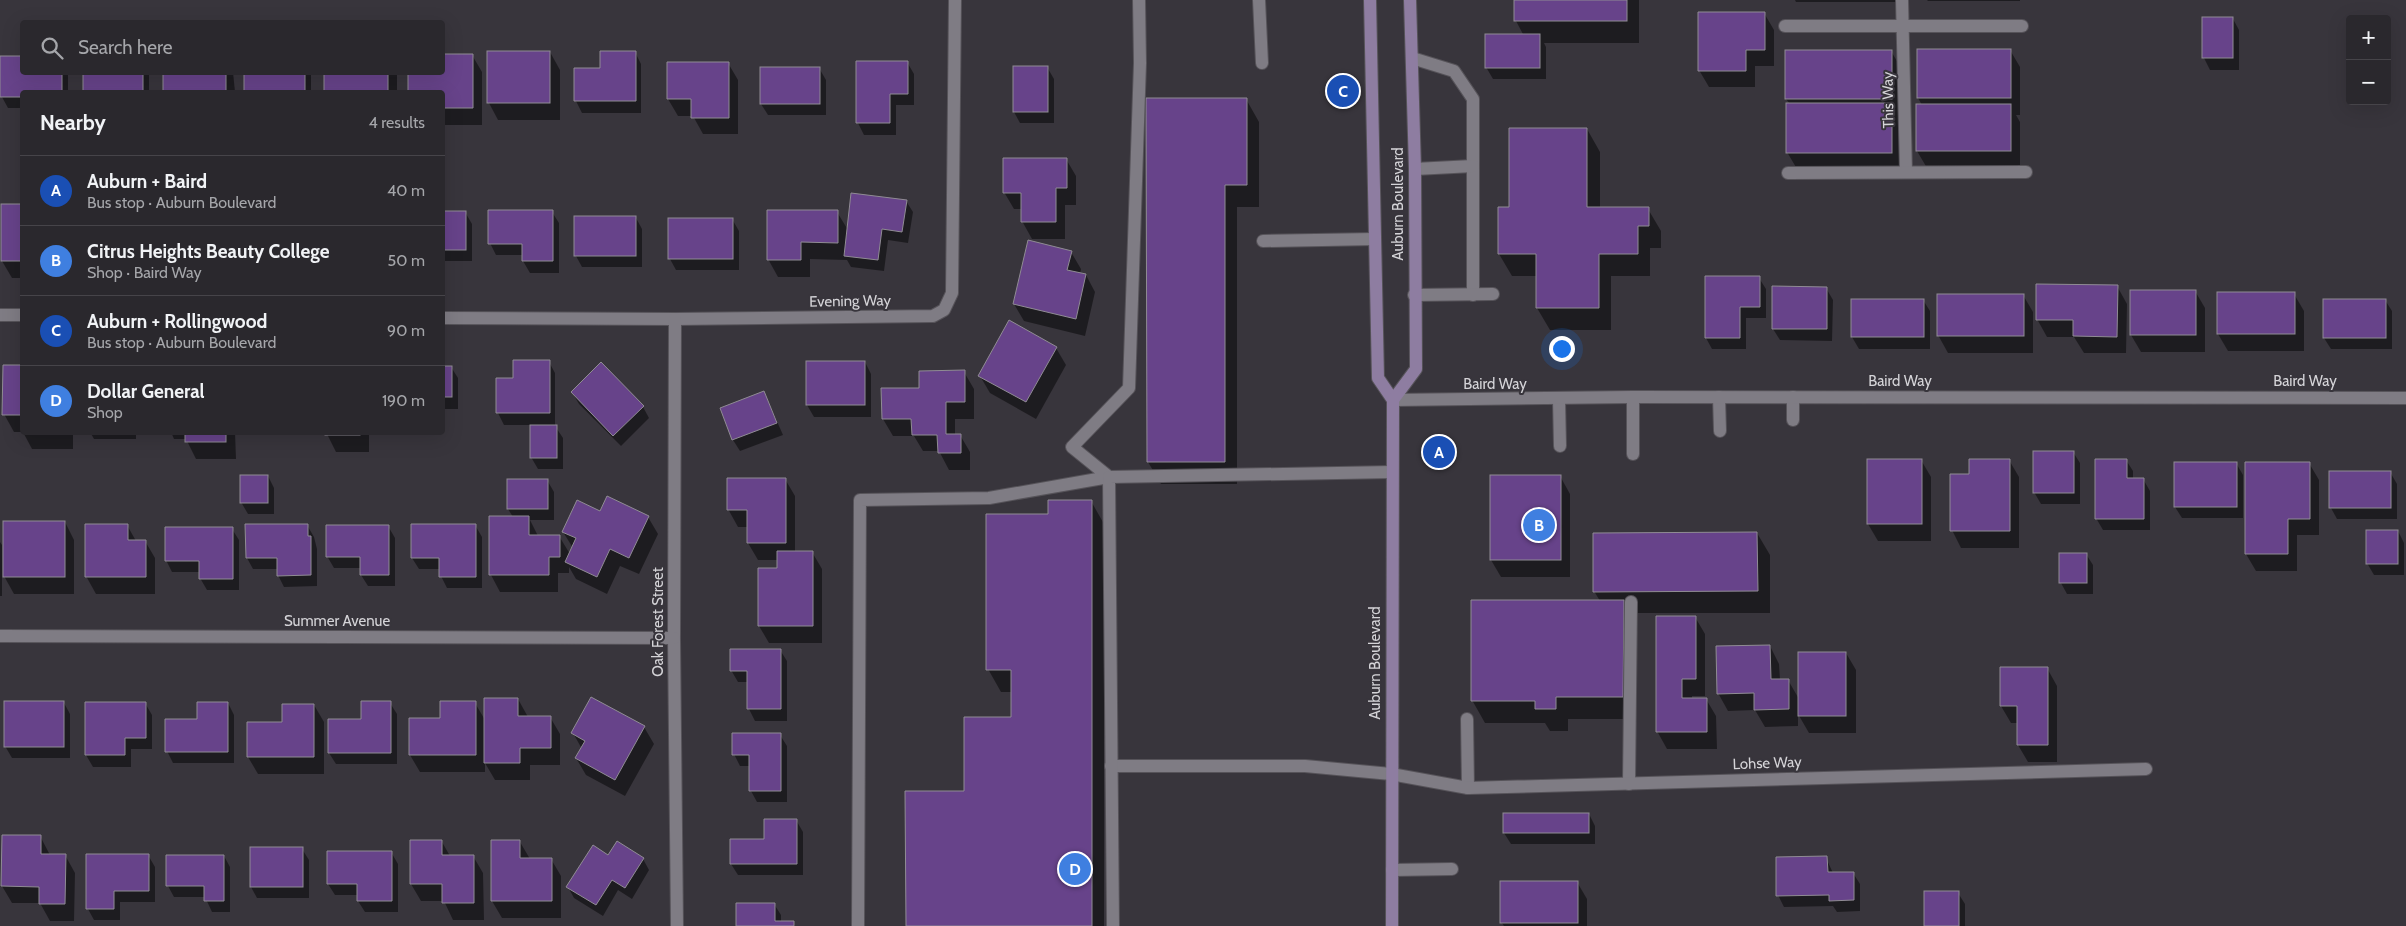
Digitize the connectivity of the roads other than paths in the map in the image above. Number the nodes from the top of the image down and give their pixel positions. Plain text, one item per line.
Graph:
1 (955, 0) edge
2 (1138, 0) edge
3 (1260, 0) edge
4 (1370, 0) edge
5 (1410, 0) edge
6 (1902, 0) edge
7 (1784, 26) dead end
8 (1902, 26) junction
9 (2022, 26) dead end
10 (1412, 58) junction
11 (1262, 63) dead end
12 (1473, 166) junction
13 (1415, 169) junction
14 (1906, 172) junction
15 (2026, 172) dead end
16 (1788, 173) dead end
17 (1375, 239) junction
18 (1263, 241) dead end
19 (1494, 294) dead end
20 (1414, 295) junction
21 (1473, 295) junction
22 (0, 315) edge
23 (20, 315) edge
24 (445, 318) edge
25 (674, 319) junction
26 (1633, 397) junction
27 (1719, 397) junction
28 (1794, 397) junction
29 (2406, 398) edge
30 (1393, 400) junction
31 (1559, 400) junction
32 (1794, 420) dead end
33 (1720, 431) dead end
34 (1560, 446) dead end
35 (1633, 454) dead end
36 (1392, 472) junction
37 (1110, 477) junction
38 (1631, 602) dead end
39 (0, 636) edge
40 (674, 638) junction
41 (1467, 719) dead end
42 (1112, 766) junction
43 (2146, 768) dead end
44 (1391, 774) junction
45 (1629, 784) junction
46 (1468, 788) junction
47 (1452, 869) dead end
48 (1392, 870) junction
49 (677, 926) edge
50 (858, 926) edge
51 (1113, 926) edge
52 (1392, 926) edge

1 - 25 street, Evening Way
2 - 37 street
3 - 11 street
4 - 17 main road, Auburn Boulevard
5 - 10 main road, Auburn Boulevard
6 - 8 street, This Way
7 - 8 street
8 - 9 street
8 - 14 street, This Way
10 - 12 street
10 - 13 main road, Auburn Boulevard
12 - 13 street
12 - 21 street
13 - 20 main road, Auburn Boulevard
14 - 15 street
14 - 16 street
17 - 18 street
17 - 30 main road, Auburn Boulevard
19 - 21 street
20 - 21 street
20 - 30 main road, Auburn Boulevard
22 - 23 street
24 - 25 street, Evening Way
25 - 40 street, Oak Forest Street
26 - 27 street, Baird Way
26 - 31 street, Baird Way
26 - 35 street
27 - 28 street, Baird Way
27 - 33 street
28 - 29 street, Baird Way
28 - 32 street
30 - 31 street, Baird Way
30 - 36 main road, Auburn Boulevard
31 - 34 street
36 - 37 street
36 - 44 main road, Auburn Boulevard
37 - 42 street
37 - 50 street
38 - 45 street
39 - 40 street, Summer Avenue
40 - 49 street, Oak Forest Street
41 - 46 street
42 - 44 street, Lohse Way
42 - 51 street
43 - 45 street, Lohse Way
44 - 46 street, Lohse Way
44 - 48 main road, Auburn Boulevard
45 - 46 street, Lohse Way
47 - 48 street
48 - 52 main road, Auburn Boulevard

